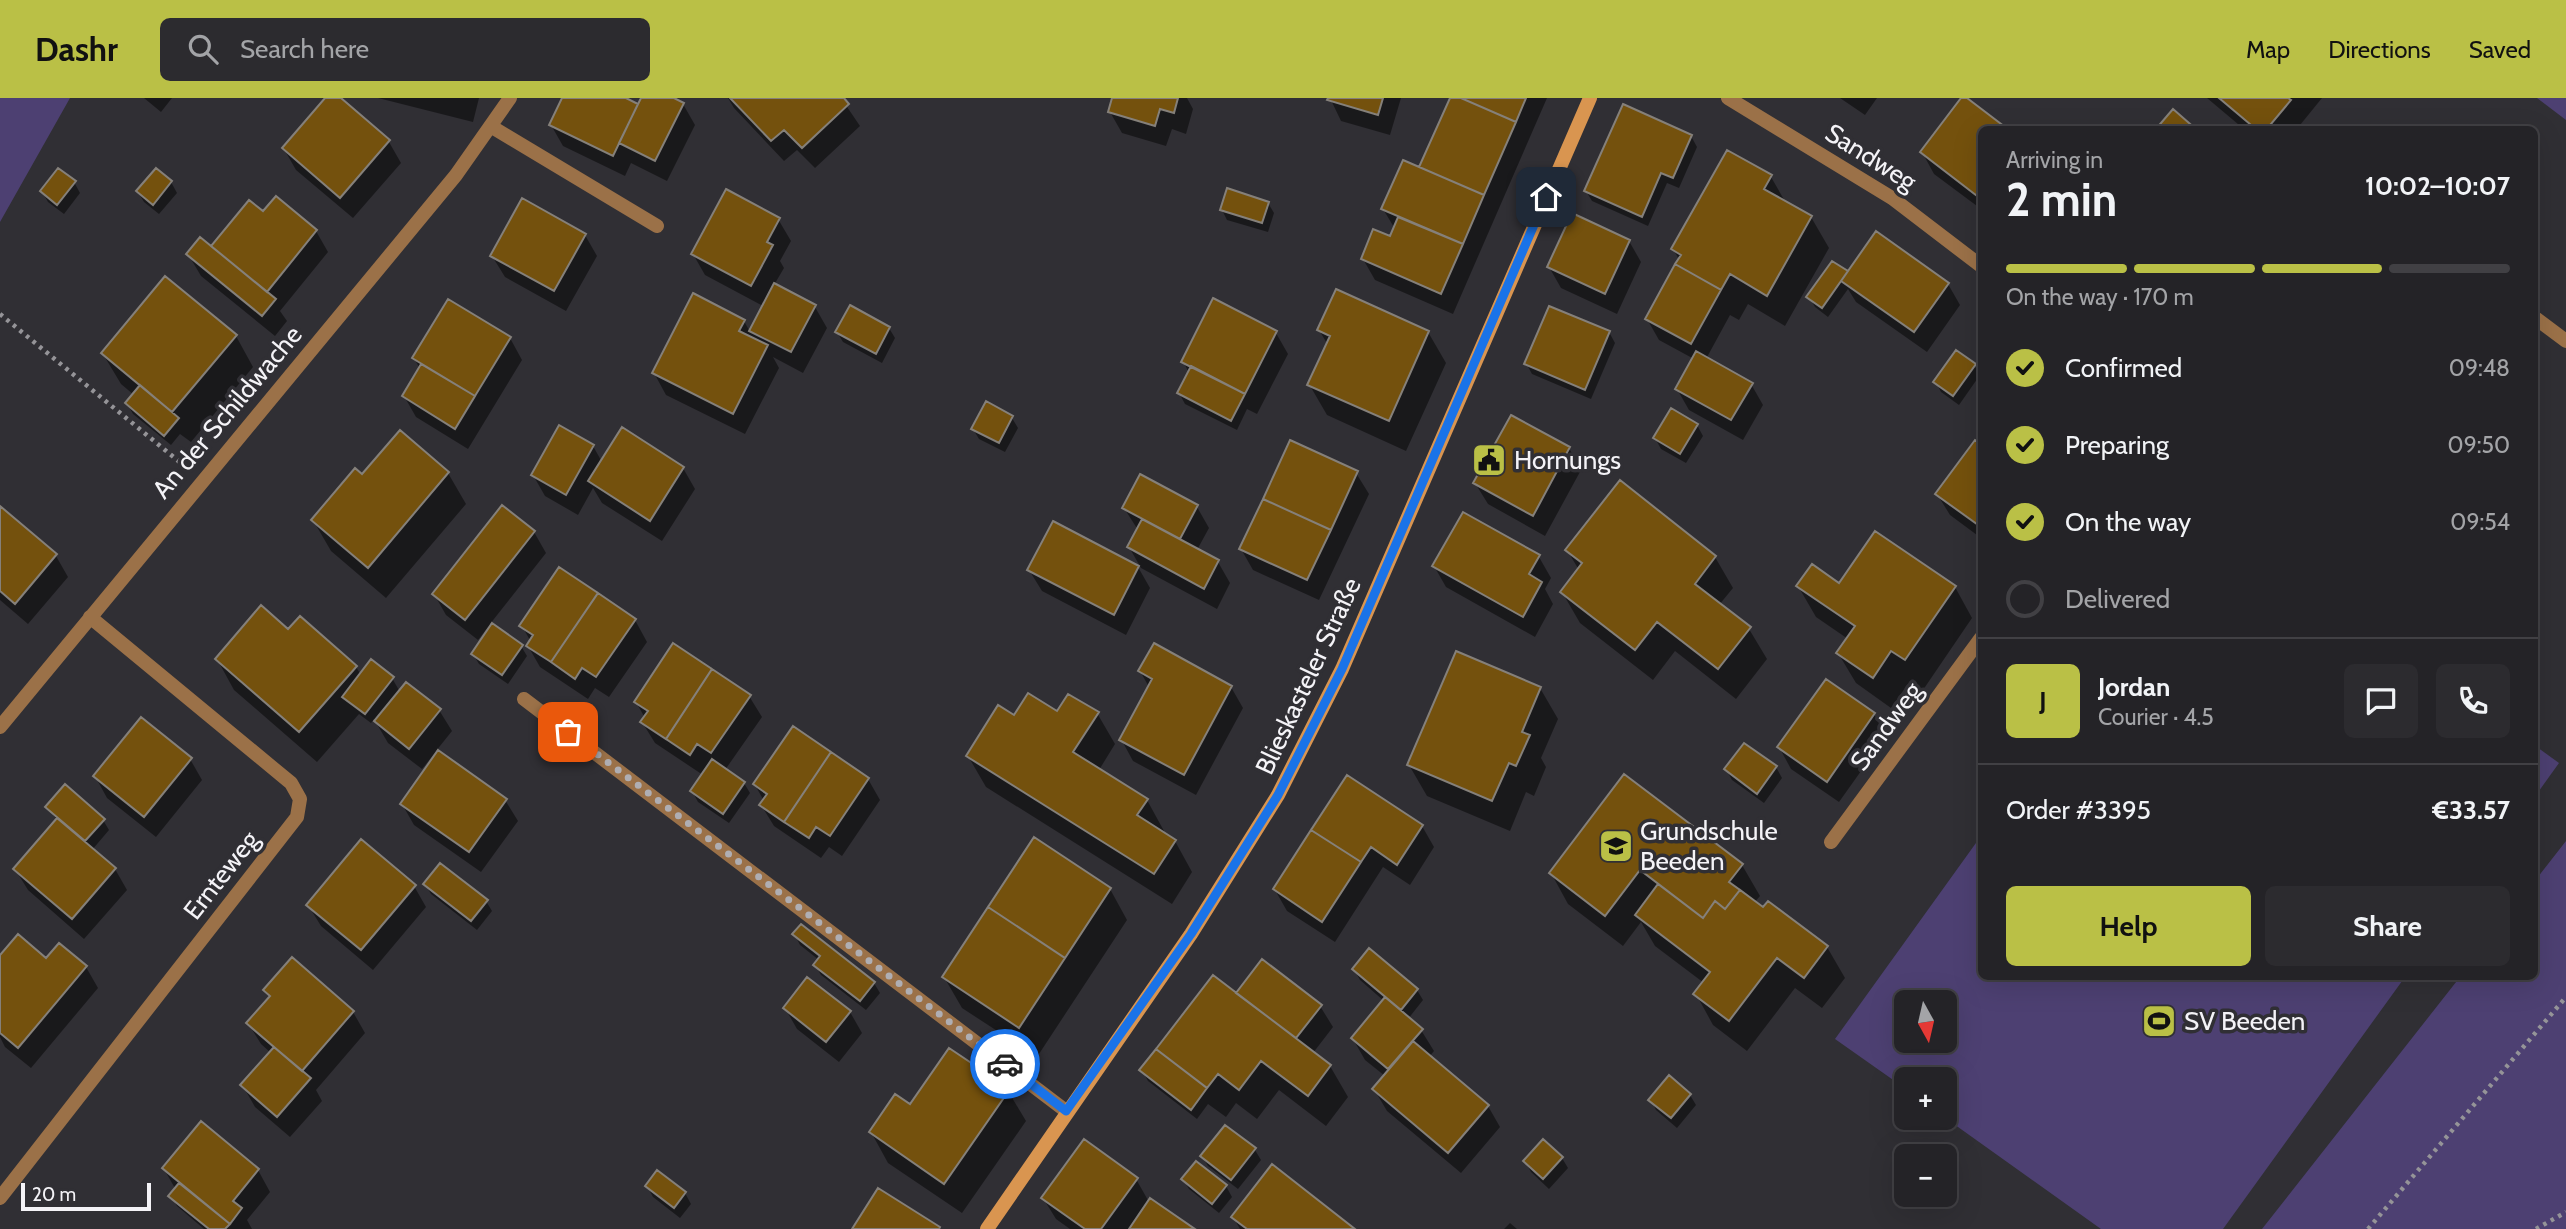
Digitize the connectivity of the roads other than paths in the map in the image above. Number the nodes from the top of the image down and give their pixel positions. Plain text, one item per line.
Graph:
1 (510, 98) edge
2 (1590, 98) edge
3 (1728, 98) edge
4 (492, 127) junction
5 (657, 226) dead end
6 (1978, 264) edge
7 (2538, 320) edge
8 (2566, 341) edge
9 (90, 617) junction
10 (1978, 642) edge
11 (524, 699) dead end
12 (0, 727) edge
13 (1831, 842) dead end
14 (1066, 1111) junction
15 (0, 1198) edge
16 (987, 1229) edge

1 - 4 street, An der Schildwache
2 - 14 street, Blieskasteler Straße
3 - 6 street, Sandweg
4 - 5 street
4 - 9 street, An der Schildwache
7 - 8 street
9 - 12 street, An der Schildwache
9 - 15 street, Ernteweg
10 - 13 street, Sandweg
11 - 14 street
14 - 16 street, Blieskasteler Straße

